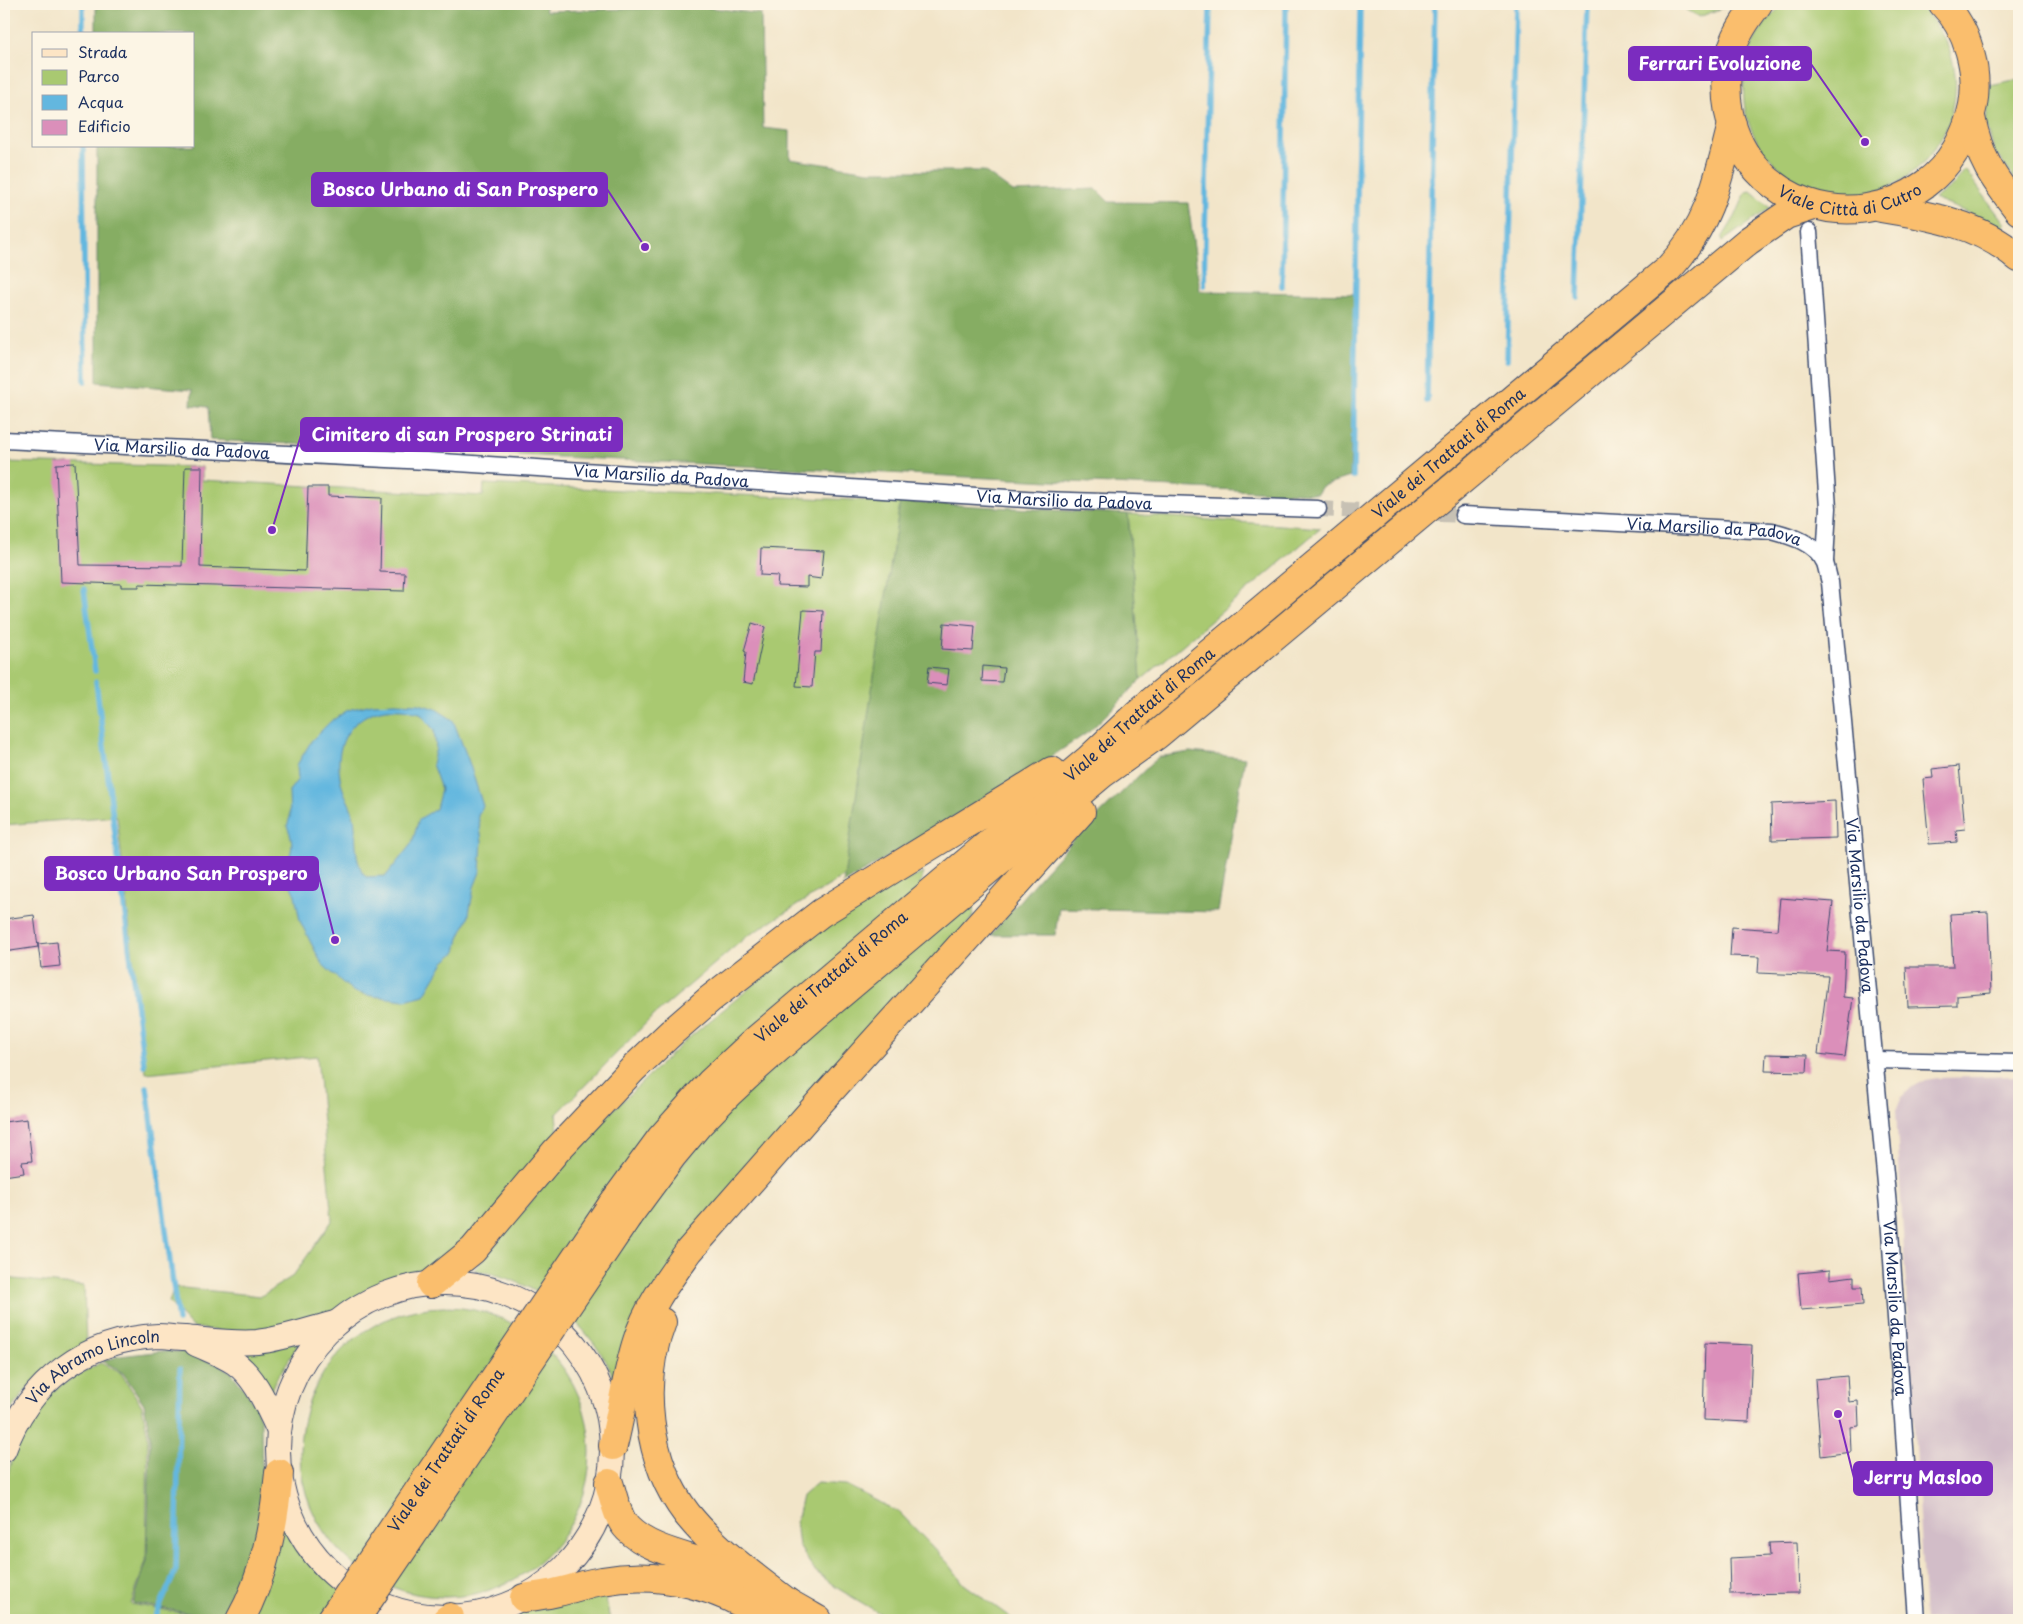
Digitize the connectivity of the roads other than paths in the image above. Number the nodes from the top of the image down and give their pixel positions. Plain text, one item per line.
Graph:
1 (1758, 4) edge
2 (1942, 4) edge
3 (1970, 117) junction
4 (1732, 124) junction
5 (1814, 206) junction
6 (1877, 208) junction
7 (2019, 211) edge
8 (1809, 232) dead end
9 (2019, 258) edge
10 (4, 440) edge
11 (1318, 509) tunnel mouth
12 (1463, 515) tunnel mouth
13 (1825, 561) junction
14 (1138, 713) junction
15 (1157, 735) junction
16 (1875, 1060) junction
17 (2019, 1063) edge
18 (780, 1150) junction
19 (619, 1211) junction
20 (431, 1284) junction
21 (340, 1321) junction
22 (183, 1338) junction
23 (279, 1431) junction
24 (613, 1446) junction
25 (4, 1450) edge
26 (280, 1473) junction
27 (609, 1483) junction
28 (524, 1598) junction
29 (778, 1611) edge
30 (448, 1619) edge
31 (240, 1620) edge
32 (331, 1620) edge
33 (355, 1620) edge
34 (818, 1620) edge
35 (1917, 1620) edge

1 - 4 highway, Viale Città di Cutro
2 - 3 highway, Viale Città di Cutro
3 - 6 highway, Viale Città di Cutro
3 - 7 highway
4 - 5 highway, Viale Città di Cutro
4 - 14 highway, Viale dei Trattati di Roma
5 - 6 highway, Viale Città di Cutro
5 - 15 highway, Viale dei Trattati di Roma
6 - 9 highway
8 - 13 street
10 - 11 street, Via Marsilio da Padova
12 - 13 street, Via Marsilio da Padova
13 - 16 street, Via Marsilio da Padova
14 - 19 highway, Viale dei Trattati di Roma
14 - 20 highway
15 - 18 highway
15 - 19 highway, Viale dei Trattati di Roma
16 - 17 street
16 - 35 street, Via Marsilio da Padova
18 - 24 highway
18 - 29 highway
19 - 32 highway, Viale dei Trattati di Roma, bridge
19 - 33 highway, Viale dei Trattati di Roma, bridge
20 - 21 street
20 - 24 street
21 - 22 street, Via Abramo Lincoln
21 - 23 street
22 - 23 street, Via Abramo Lincoln
22 - 25 street, Via Abramo Lincoln
23 - 26 street
24 - 27 street
26 - 30 street
26 - 31 highway
27 - 28 street
27 - 29 highway
28 - 29 highway
28 - 30 street
29 - 34 highway

